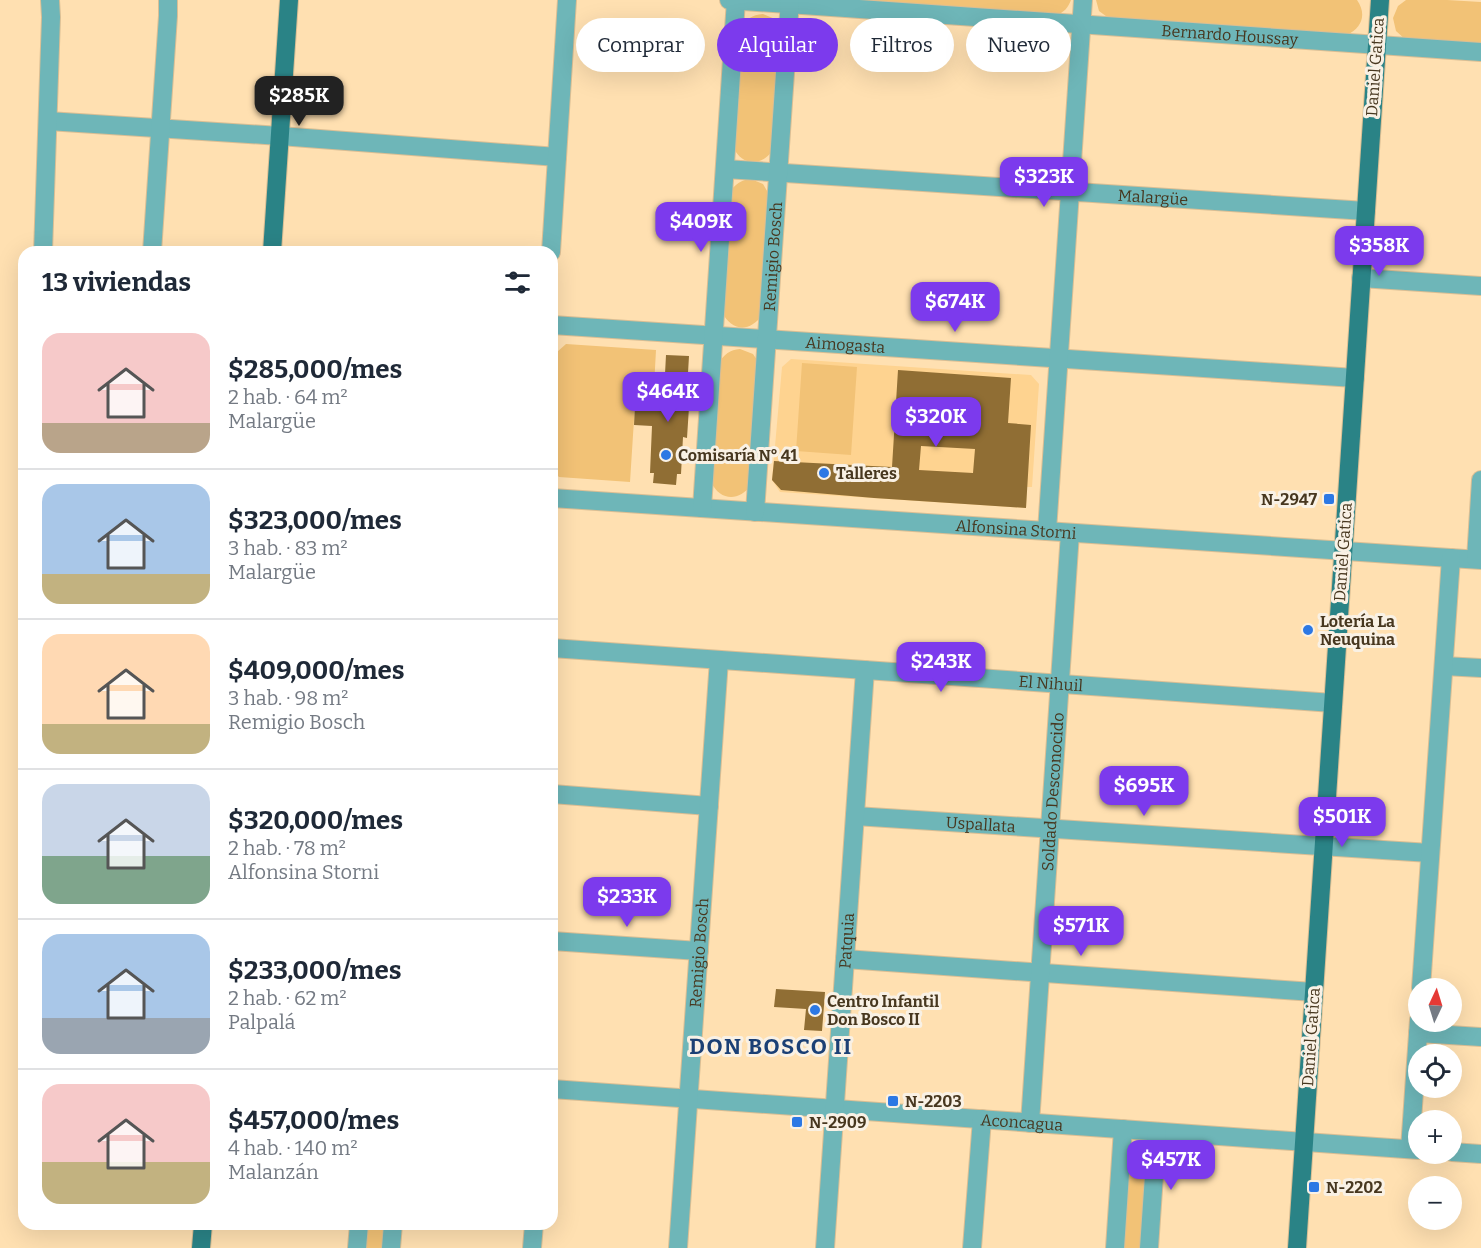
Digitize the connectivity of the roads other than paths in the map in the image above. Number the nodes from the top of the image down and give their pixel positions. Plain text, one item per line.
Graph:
1 (50, 0) edge
2 (168, 0) edge
3 (289, 0) edge
4 (567, 0) edge
5 (729, 0) edge
6 (736, 0) edge
7 (1083, 0) edge
8 (1380, 0) edge
9 (790, 2) edge
10 (1081, 24) junction
11 (1377, 44) junction
12 (1481, 52) edge
13 (48, 121) junction
14 (161, 128) junction
15 (280, 136) junction
16 (557, 157) junction
17 (725, 169) junction
18 (778, 172) junction
19 (1070, 191) junction
20 (1366, 211) junction
21 (43, 246) edge
22 (152, 246) edge
23 (272, 246) edge
24 (551, 246) edge
25 (1361, 278) junction
26 (1481, 286) edge
27 (558, 325) edge
28 (714, 335) junction
29 (766, 339) junction
30 (1059, 358) junction
31 (1355, 378) junction
32 (1481, 480) edge
33 (558, 498) edge
34 (702, 508) junction
35 (755, 512) junction
36 (1047, 531) junction
37 (1070, 533) junction
38 (1343, 551) junction
39 (1451, 558) junction
40 (1478, 560) edge
41 (558, 648) edge
42 (719, 660) junction
43 (1444, 666) junction
44 (1481, 668) edge
45 (865, 670) junction
46 (1060, 684) junction
47 (1333, 703) junction
48 (558, 794) edge
49 (709, 806) junction
50 (855, 816) junction
51 (1050, 829) junction
52 (1324, 846) junction
53 (1431, 853) junction
54 (558, 941) edge
55 (699, 951) junction
56 (845, 959) junction
57 (1040, 972) junction
58 (1422, 978) edge
59 (1314, 992) junction
60 (1419, 1032) edge
61 (1450, 1032) edge
62 (1481, 1037) edge
63 (558, 1089) edge
64 (688, 1098) junction
65 (835, 1109) junction
66 (1416, 1110) edge
67 (981, 1119) junction
68 (1030, 1123) junction
69 (1122, 1130) junction
70 (1157, 1132) junction
71 (1304, 1142) junction
72 (1408, 1150) edge
73 (1462, 1153) edge
74 (1481, 1155) edge
75 (202, 1230) edge
76 (358, 1230) edge
77 (392, 1230) edge
78 (534, 1230) edge
79 (201, 1248) edge
80 (357, 1248) edge
81 (391, 1248) edge
82 (532, 1248) edge
83 (678, 1248) edge
84 (825, 1248) edge
85 (972, 1248) edge
86 (1115, 1248) edge
87 (1149, 1248) edge
88 (1297, 1248) edge

1 - 13 street
2 - 14 street
3 - 15 main road
4 - 16 street
5 - 6 street, Bernardo Houssay
6 - 9 street, Bernardo Houssay
6 - 17 street
7 - 10 street
8 - 11 main road, Daniel Gatica
9 - 10 street, Bernardo Houssay
9 - 18 street, Remigio Bosch
10 - 11 street, Bernardo Houssay
10 - 19 street
11 - 12 street, Bernardo Houssay
11 - 20 main road, Daniel Gatica
13 - 14 street
13 - 21 street
14 - 15 street
14 - 22 street
15 - 16 street
15 - 23 main road
16 - 24 street
17 - 18 street, Malargüe
17 - 28 street
18 - 19 street, Malargüe
18 - 29 street, Remigio Bosch
19 - 20 street, Malargüe
19 - 30 street
20 - 25 main road, Daniel Gatica
25 - 26 street
25 - 31 main road, Daniel Gatica
27 - 28 street, Aimogasta
28 - 29 street, Aimogasta
28 - 34 street
29 - 30 street, Aimogasta
29 - 35 street, Remigio Bosch
30 - 31 street, Aimogasta
30 - 36 street
31 - 38 main road, Daniel Gatica
32 - 40 street
33 - 34 street, Alfonsina Storni
34 - 35 street, Alfonsina Storni
35 - 36 street, Alfonsina Storni
36 - 37 street, Alfonsina Storni
37 - 38 street, Alfonsina Storni
37 - 46 street, Soldado Desconocido
38 - 39 street, Alfonsina Storni
38 - 47 main road, Daniel Gatica
39 - 40 street, Alfonsina Storni
39 - 43 street
41 - 42 street, El Nihuil
42 - 45 street, El Nihuil
42 - 49 street, Remigio Bosch
43 - 44 street
43 - 53 street
45 - 46 street, El Nihuil
45 - 50 street, Patquia
46 - 47 street, El Nihuil
46 - 51 street, Soldado Desconocido
47 - 52 main road, Daniel Gatica
48 - 49 street
49 - 55 street, Remigio Bosch
50 - 51 street, Uspallata
50 - 56 street, Patquia
51 - 52 street, Uspallata
51 - 57 street, Soldado Desconocido
52 - 53 street, Uspallata
52 - 59 main road, Daniel Gatica
53 - 58 street
54 - 55 street
55 - 64 street, Remigio Bosch
56 - 57 street
56 - 65 street, Patquia
57 - 59 street
57 - 68 street, Soldado Desconocido
59 - 71 main road, Daniel Gatica
60 - 66 street
61 - 62 street
63 - 64 street, Aconcagua
64 - 65 street, Aconcagua
64 - 83 street, Remigio Bosch
65 - 67 street, Aconcagua
65 - 84 street, Patquia
67 - 68 street, Aconcagua
67 - 85 street
68 - 69 street, Aconcagua
69 - 70 street, Aconcagua
69 - 86 street
70 - 71 street, Aconcagua
70 - 87 street
71 - 72 street, Aconcagua
71 - 88 main road, Daniel Gatica
73 - 74 street
75 - 79 main road
76 - 80 street
77 - 81 street
78 - 82 street

